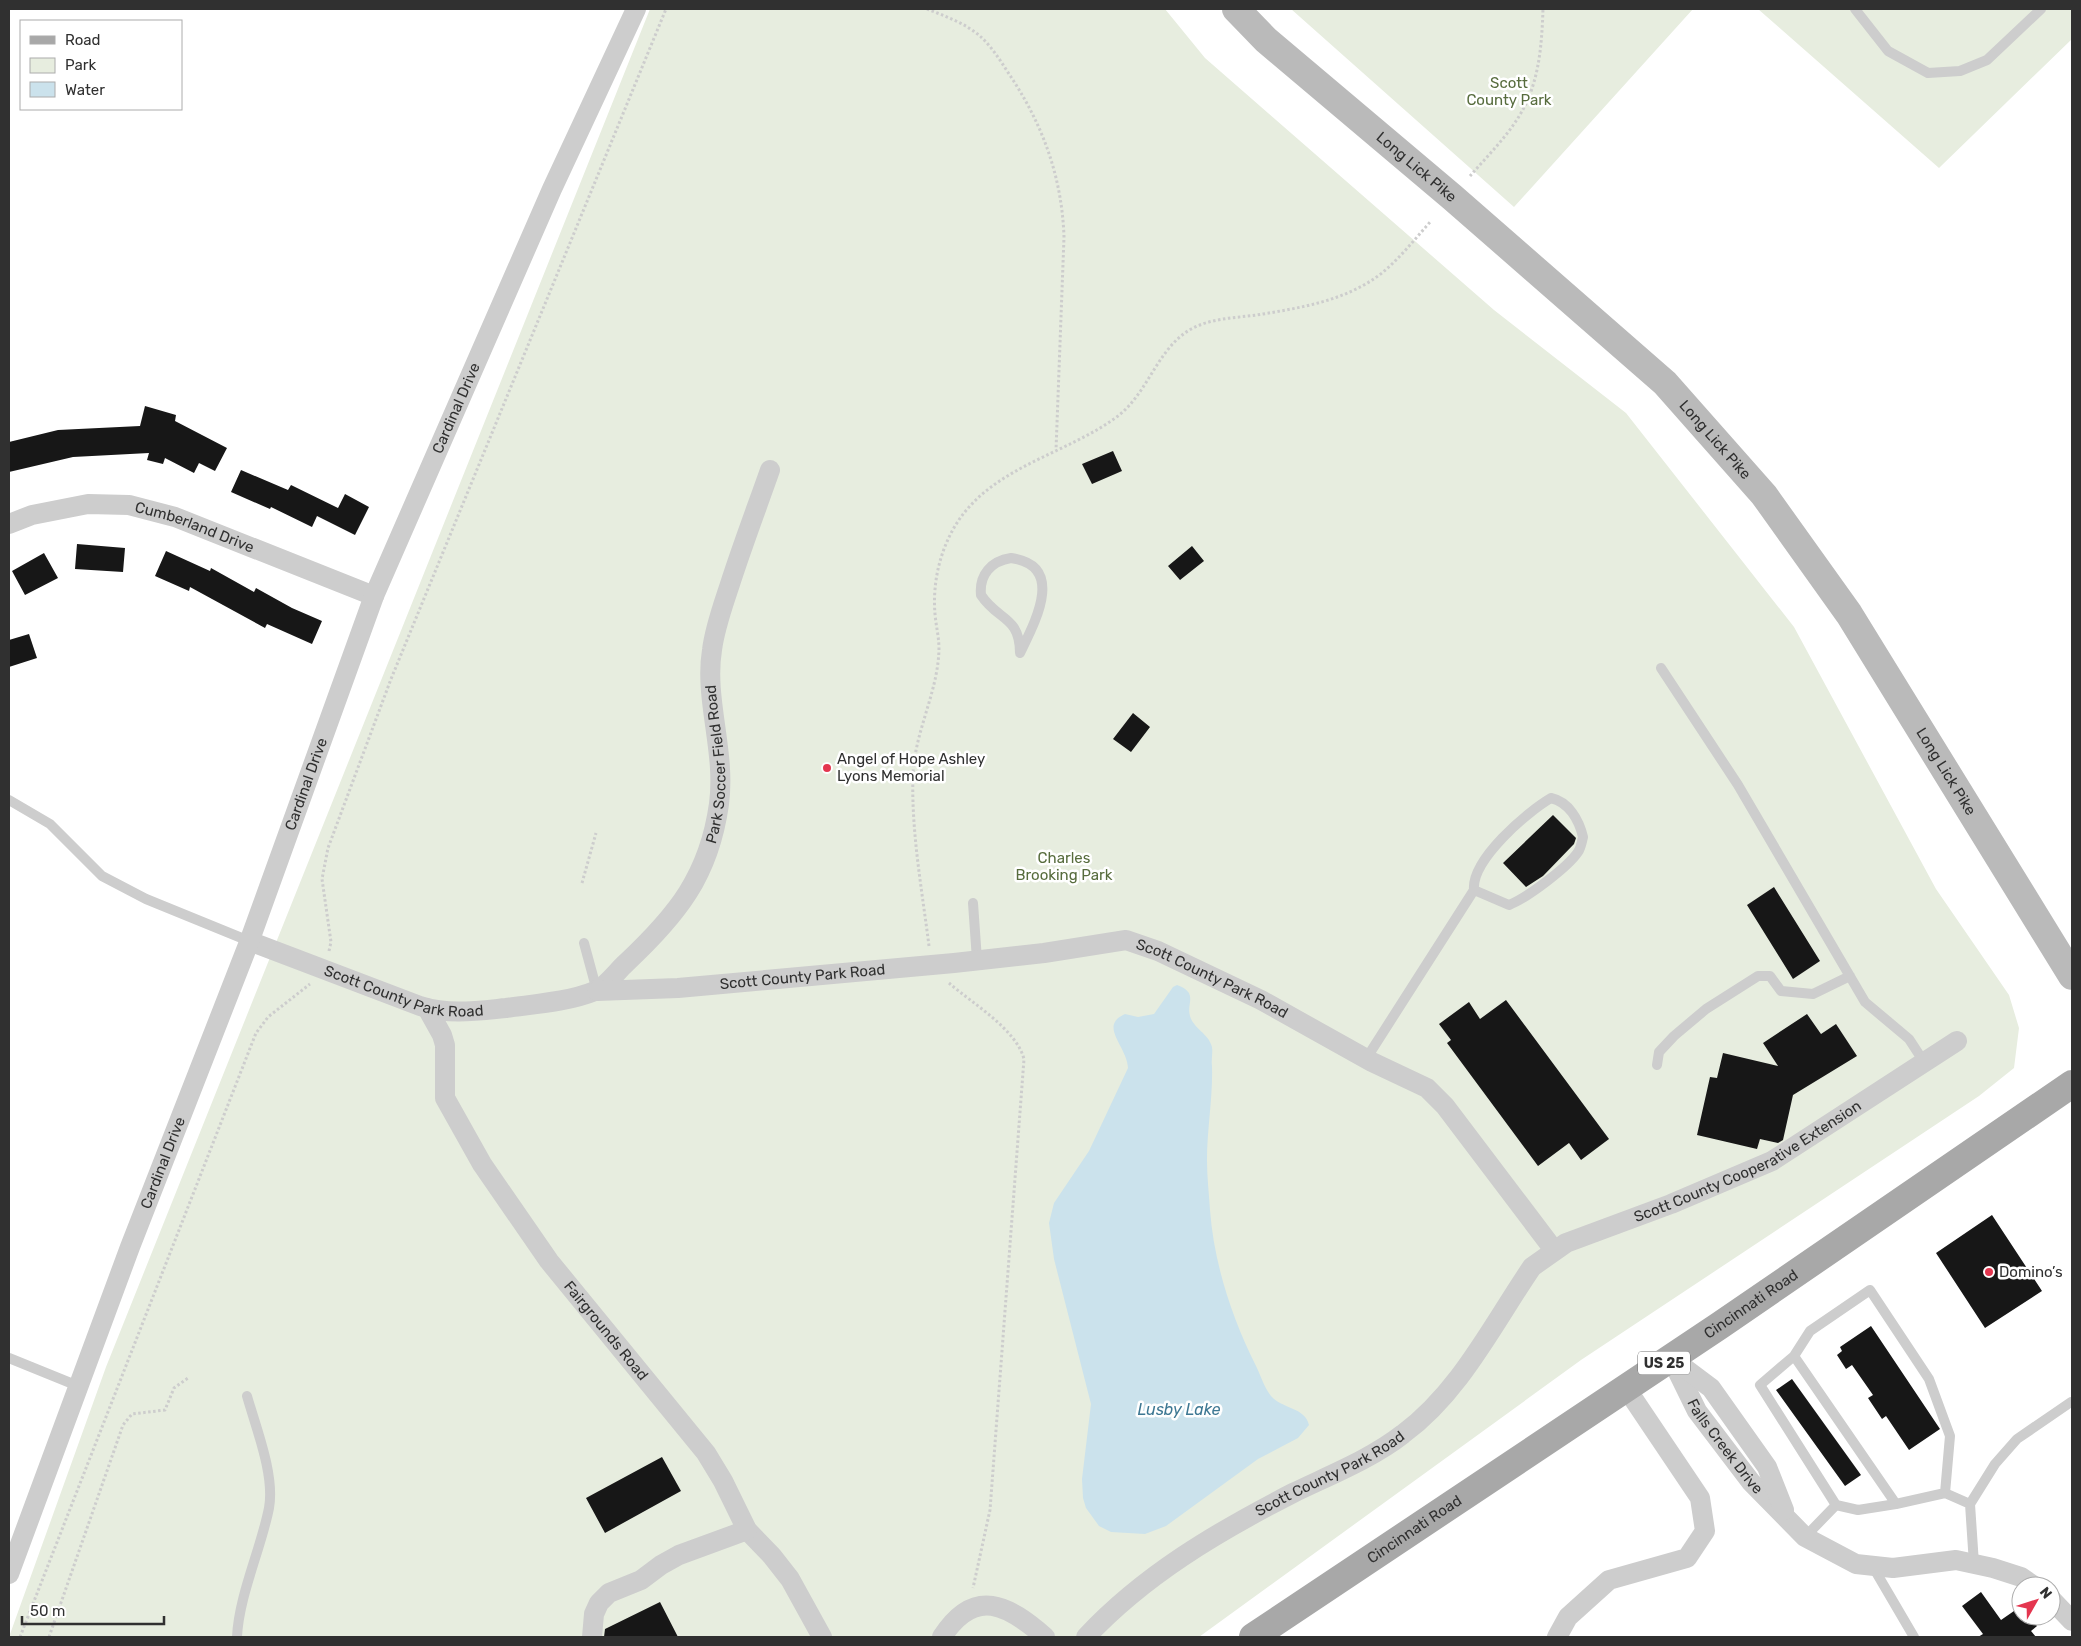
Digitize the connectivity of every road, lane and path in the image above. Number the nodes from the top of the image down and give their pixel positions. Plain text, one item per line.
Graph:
1 (636, 9) edge
2 (666, 9) edge
3 (927, 9) edge
4 (1236, 9) edge
5 (1543, 9) edge
6 (1856, 9) edge
7 (2041, 9) edge
8 (1470, 176) dead end
9 (1431, 221) dead end
10 (1056, 450) junction
11 (770, 470) dead end
12 (9, 524) edge
13 (374, 596) junction
14 (1020, 653) joint
15 (1661, 668) dead end
16 (9, 800) edge
17 (596, 833) dead end
18 (582, 883) dead end
19 (1474, 890) junction
20 (973, 903) dead end
21 (249, 941) junction
22 (584, 943) dead end
23 (977, 960) junction
24 (934, 965) junction
25 (321, 970) junction
26 (1850, 976) junction
27 (2072, 976) edge
28 (597, 991) junction
29 (563, 999) joint
30 (427, 1008) junction
31 (1957, 1041) dead end
32 (1366, 1059) junction
33 (1924, 1062) junction
34 (1657, 1065) dead end
35 (2072, 1084) edge
36 (1554, 1250) junction
37 (1532, 1267) joint
38 (1794, 1356) junction
39 (9, 1358) edge
40 (1671, 1358) junction
41 (188, 1378) dead end
42 (78, 1386) junction
43 (1626, 1388) junction
44 (247, 1396) dead end
45 (2071, 1402) dead end
46 (1945, 1493) junction
47 (1896, 1504) junction
48 (1970, 1504) junction
49 (1836, 1505) junction
50 (747, 1530) junction
51 (1805, 1537) junction
52 (1974, 1564) junction
53 (1873, 1567) junction
54 (9, 1574) edge
55 (2017, 1576) edge
56 (2061, 1609) edge
57 (967, 1611) junction
58 (2072, 1621) edge
59 (20, 1637) edge
60 (48, 1637) edge
61 (237, 1637) edge
62 (592, 1637) edge
63 (822, 1637) edge
64 (942, 1637) edge
65 (1045, 1637) edge
66 (1086, 1637) edge
67 (1253, 1637) edge
68 (1557, 1637) edge
69 (1914, 1637) edge

1 - 13 street, Cardinal Drive
2 - 25 path
3 - 10 path
4 - 27 main road, Long Lick Pike
5 - 8 path
6 - 7 lane
9 - 10 path
10 - 24 path
11 - 28 street, Park Soccer Field Road
12 - 13 street, Cumberland Drive
13 - 21 street, Cardinal Drive
14 - 14 lane
15 - 26 lane
16 - 21 lane
17 - 18 path
19 - 19 lane
19 - 32 lane
20 - 23 lane
21 - 25 street, Scott County Park Road
21 - 42 street, Cardinal Drive
22 - 28 lane
23 - 24 street, Scott County Park Road
23 - 32 street, Scott County Park Road
24 - 28 street, Scott County Park Road
24 - 57 path
25 - 30 street, Scott County Park Road
25 - 59 path
26 - 33 lane
26 - 34 lane
28 - 29 street, Park Soccer Field Road
29 - 30 street, Scott County Park Road
30 - 50 street, Fairgrounds Road
31 - 33 street, Scott County Cooperative Extension
32 - 36 street, Scott County Park Road
33 - 36 street, Scott County Cooperative Extension
35 - 40 main road, Cincinnati Road / US 25
36 - 37 street, Scott County Cooperative Extension
37 - 66 street, Scott County Park Road
38 - 46 lane
38 - 47 lane
38 - 49 lane
39 - 42 lane
40 - 43 main road, Cincinnati Road / US 25
40 - 51 street, Falls Creek Drive
41 - 60 path
42 - 54 street, Cardinal Drive
43 - 67 main road, Cincinnati Road / US 25
43 - 68 street
44 - 61 lane
45 - 48 lane
46 - 47 lane
46 - 48 lane
47 - 49 lane
48 - 52 lane
49 - 51 lane
50 - 62 street
50 - 63 street, Fairgrounds Road
51 - 53 street, Falls Creek Drive
52 - 53 street, Falls Creek Drive
52 - 55 street, Falls Creek Drive
53 - 69 lane
56 - 58 street
57 - 64 street
57 - 65 street

